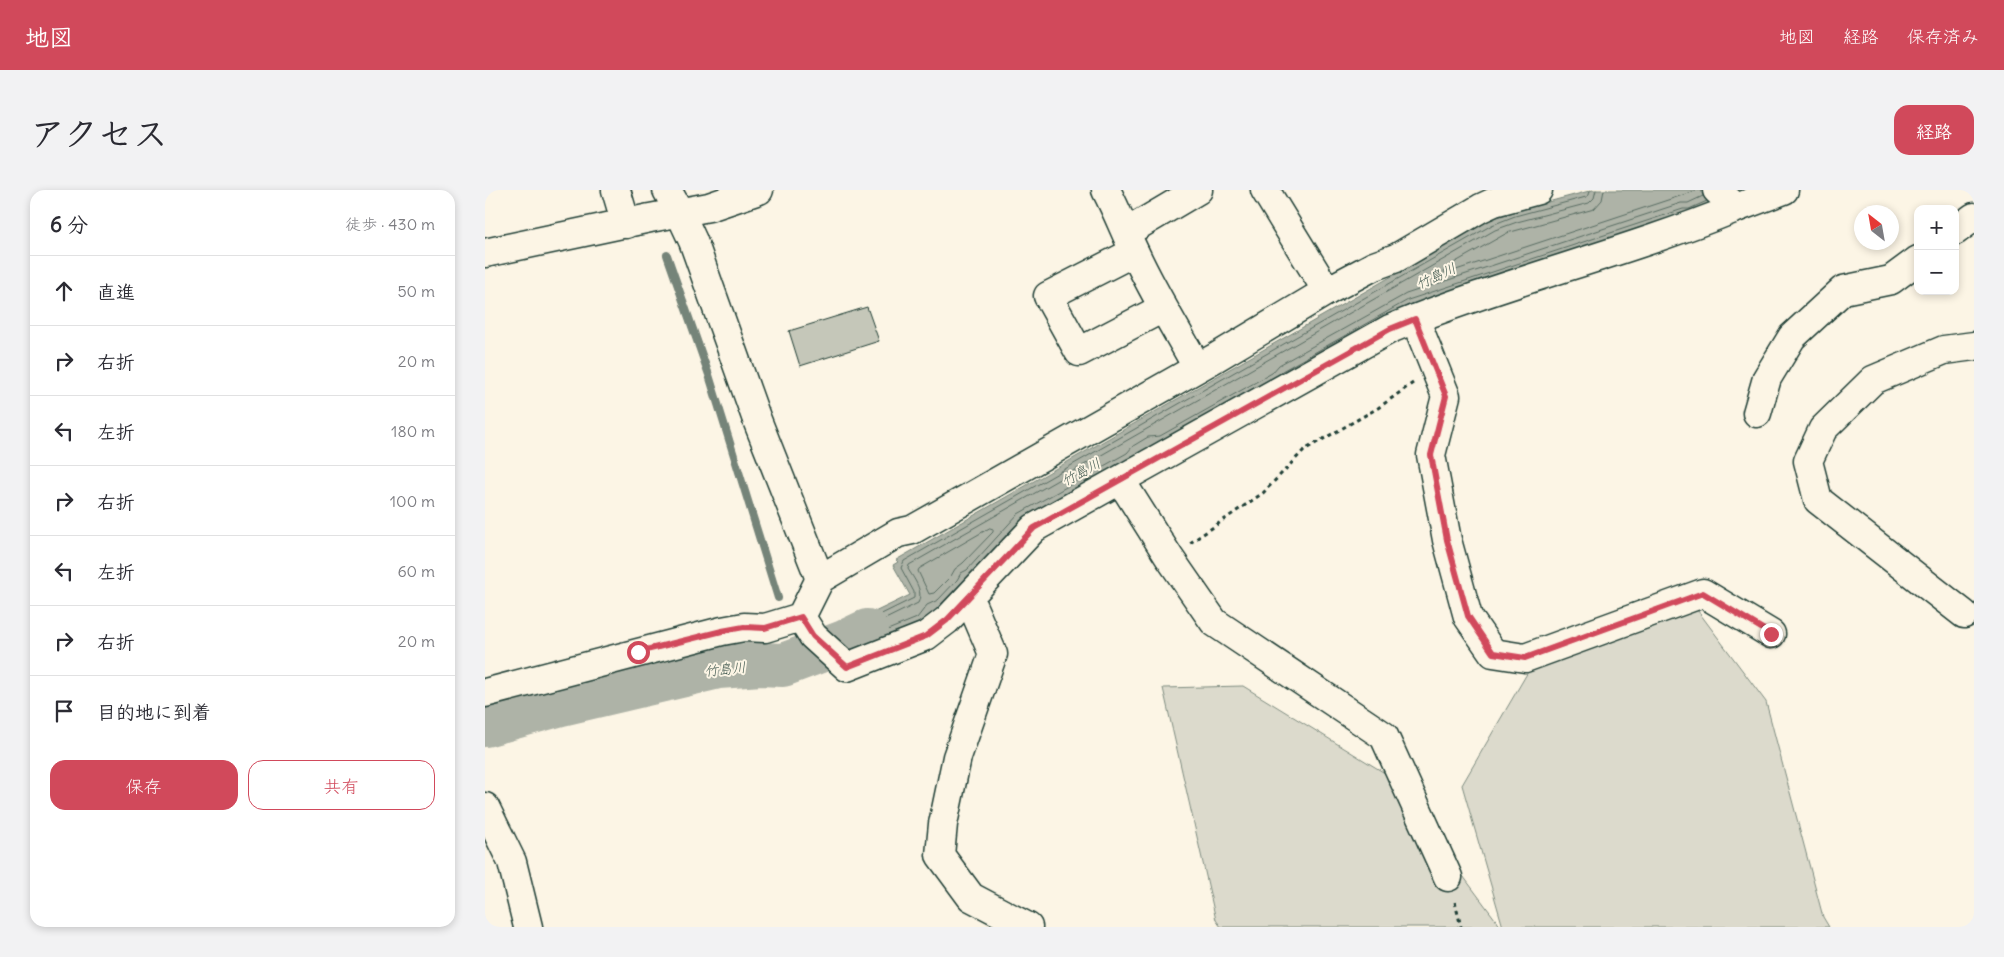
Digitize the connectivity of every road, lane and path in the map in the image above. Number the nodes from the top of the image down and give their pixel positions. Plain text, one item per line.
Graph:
1 (616, 190) edge
2 (759, 190) edge
3 (1106, 190) edge
4 (1198, 190) edge
5 (1265, 190) edge
6 (1538, 190) edge
7 (1784, 190) edge
8 (1727, 200) edge
9 (673, 201) edge
10 (1974, 217) edge
11 (626, 224) junction
12 (1959, 228) edge
13 (1131, 242) junction
14 (485, 253) edge
15 (1914, 263) edge
16 (1327, 292) junction
17 (1163, 308) junction
18 (1415, 319) junction
19 (1974, 346) edge
20 (1197, 367) junction
21 (1435, 367) junction
22 (1757, 413) dead end
23 (1121, 480) junction
24 (1169, 557) junction
25 (820, 579) junction
26 (969, 598) junction
27 (1964, 614) dead end
28 (807, 627) junction
29 (1771, 634) dead end
30 (485, 693) edge
31 (485, 807) edge
32 (1448, 877) dead end
33 (528, 927) edge
34 (1028, 927) edge

1 - 11 street
2 - 9 street
3 - 13 street
4 - 13 street
5 - 16 street
6 - 16 street
7 - 8 street
8 - 18 street
9 - 11 street
9 - 25 street
10 - 12 street
11 - 14 street
13 - 17 street
13 - 17 street
15 - 22 street
16 - 20 street
17 - 20 street
18 - 21 street
18 - 23 street
19 - 27 street
20 - 25 street
21 - 24 path
21 - 29 street
23 - 24 street
23 - 26 street
24 - 32 street
25 - 28 street
26 - 28 street
26 - 34 street
28 - 30 street
31 - 33 street

